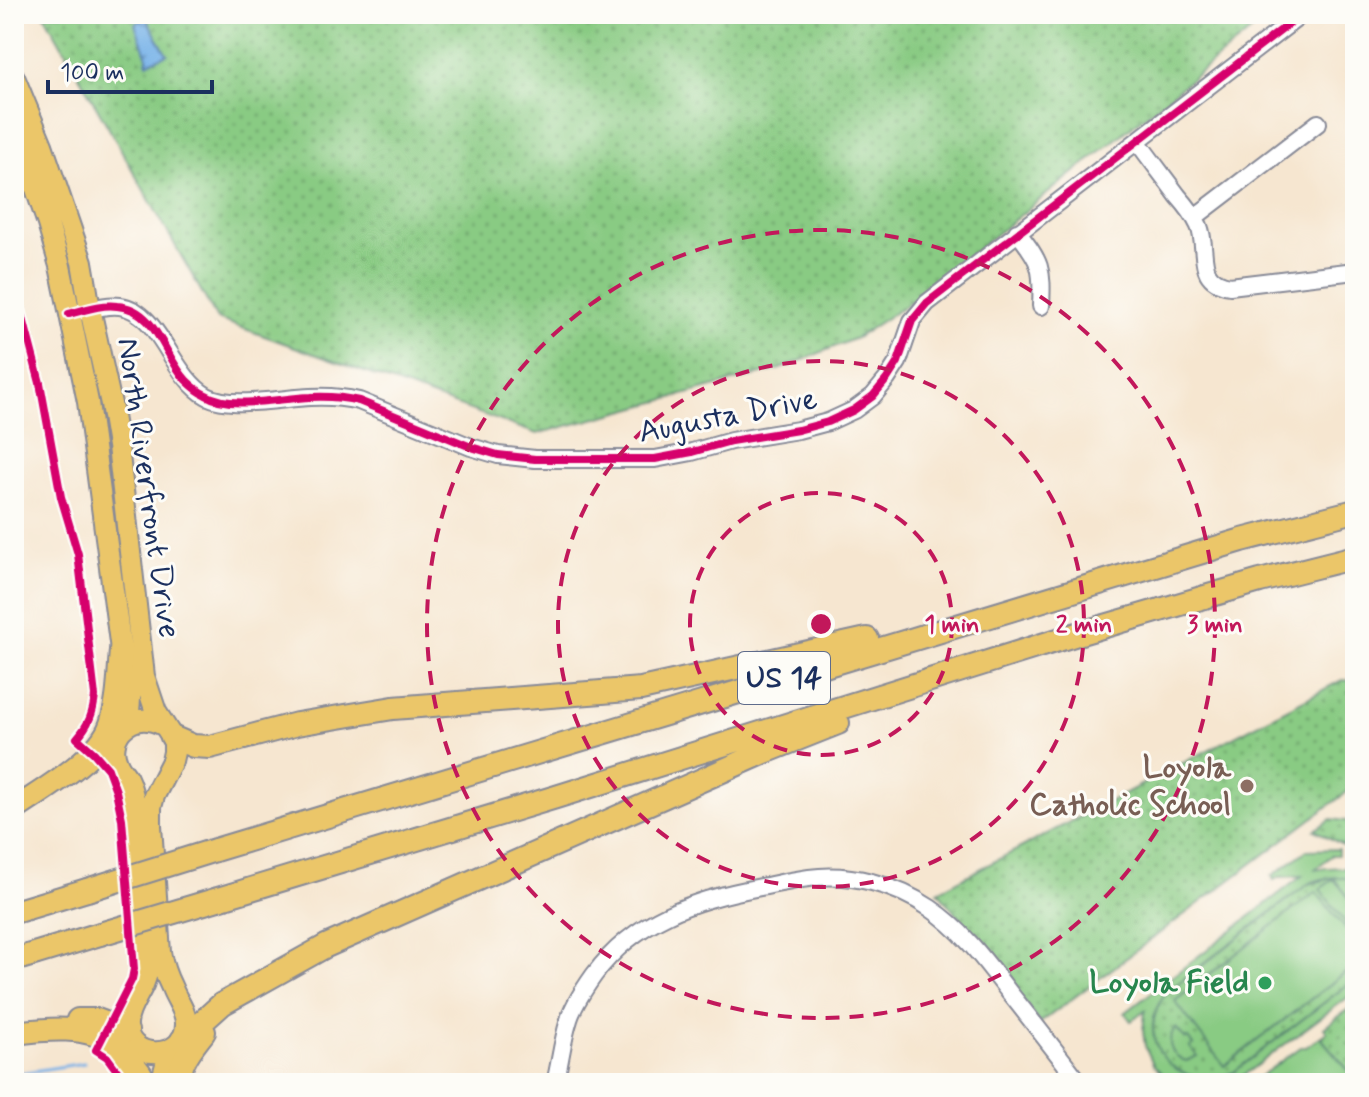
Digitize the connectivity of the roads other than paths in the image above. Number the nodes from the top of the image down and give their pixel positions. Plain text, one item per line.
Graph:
1 (1302, 14) edge
2 (14, 77) edge
3 (1318, 123) dead end
4 (14, 124) edge
5 (1137, 141) junction
6 (1195, 217) junction
7 (1017, 232) junction
8 (1355, 271) edge
9 (1041, 306) dead end
10 (90, 309) junction
11 (69, 314) junction
12 (1355, 511) edge
13 (1355, 557) edge
14 (1009, 610) junction
15 (1074, 635) junction
16 (121, 650) joint
17 (167, 731) junction
18 (117, 732) junction
19 (143, 806) junction
20 (14, 810) edge
21 (14, 912) edge
22 (14, 960) edge
23 (155, 970) junction
24 (259, 983) junction
25 (42, 1030) junction
26 (14, 1033) edge
27 (132, 1039) junction
28 (176, 1045) junction
29 (142, 1078) edge
30 (164, 1083) edge
31 (178, 1083) edge
32 (555, 1083) edge
33 (1080, 1083) edge

1 - 5 street, Augusta Drive
2 - 10 main road, North Riverfront Drive
3 - 6 street
4 - 11 main road, North Riverfront Drive
5 - 6 street
5 - 7 street, Augusta Drive
6 - 8 street
7 - 9 street
7 - 10 street, Augusta Drive
10 - 11 street
10 - 17 main road, North Riverfront Drive
11 - 16 main road, North Riverfront Drive
12 - 14 highway, US 14
13 - 15 highway, US 14
14 - 17 highway
14 - 21 highway, US 14, bridge
15 - 22 highway, US 14, bridge
15 - 24 highway
16 - 18 highway
17 - 18 main road
17 - 19 main road
18 - 19 main road
18 - 20 highway
19 - 23 main road
23 - 27 main road
23 - 28 main road
24 - 28 highway
24 - 31 highway
25 - 26 highway
25 - 27 highway
25 - 29 highway
27 - 28 main road
27 - 29 main road
28 - 30 main road
32 - 33 street

